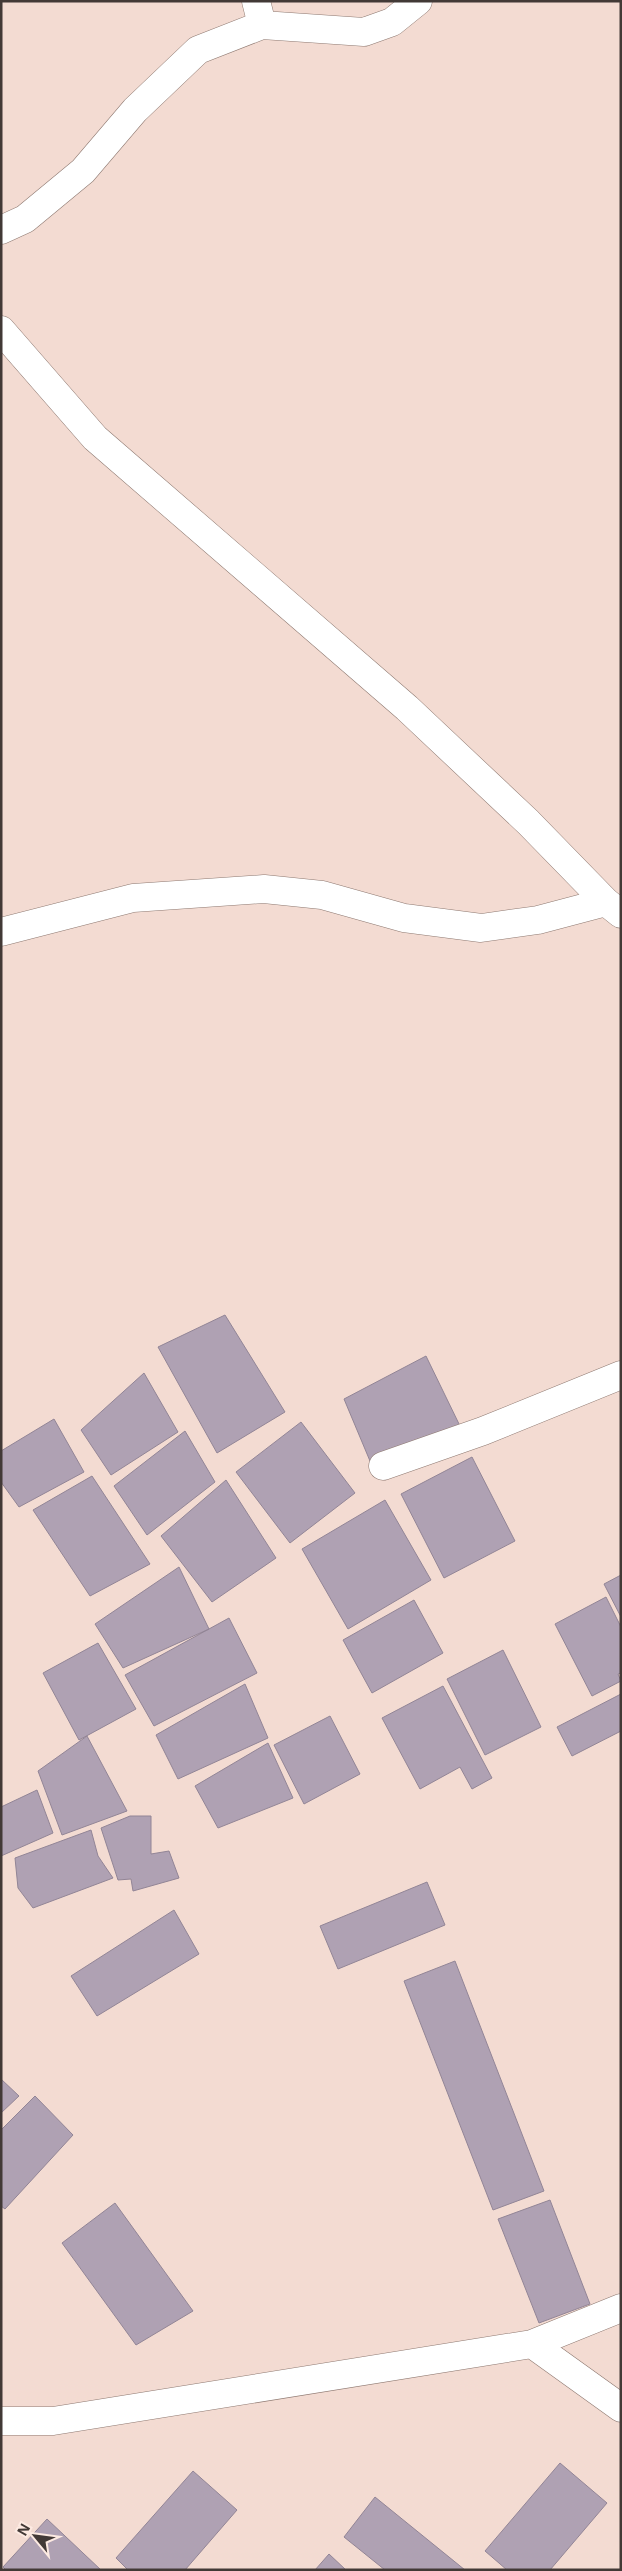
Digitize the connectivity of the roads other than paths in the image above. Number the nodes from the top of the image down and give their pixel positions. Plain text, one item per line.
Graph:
1 (418, 1) edge
2 (259, 13) edge
3 (1, 230) edge
4 (1, 330) edge
5 (613, 908) edge
6 (1, 932) edge
7 (621, 1375) edge
8 (384, 1466) dead end
9 (621, 2308) edge
10 (532, 2344) junction
11 (621, 2408) edge
12 (1, 2421) edge

1 - 2 street
2 - 3 street
4 - 5 street
5 - 6 street
7 - 8 street
9 - 10 street
10 - 11 street
10 - 12 street

